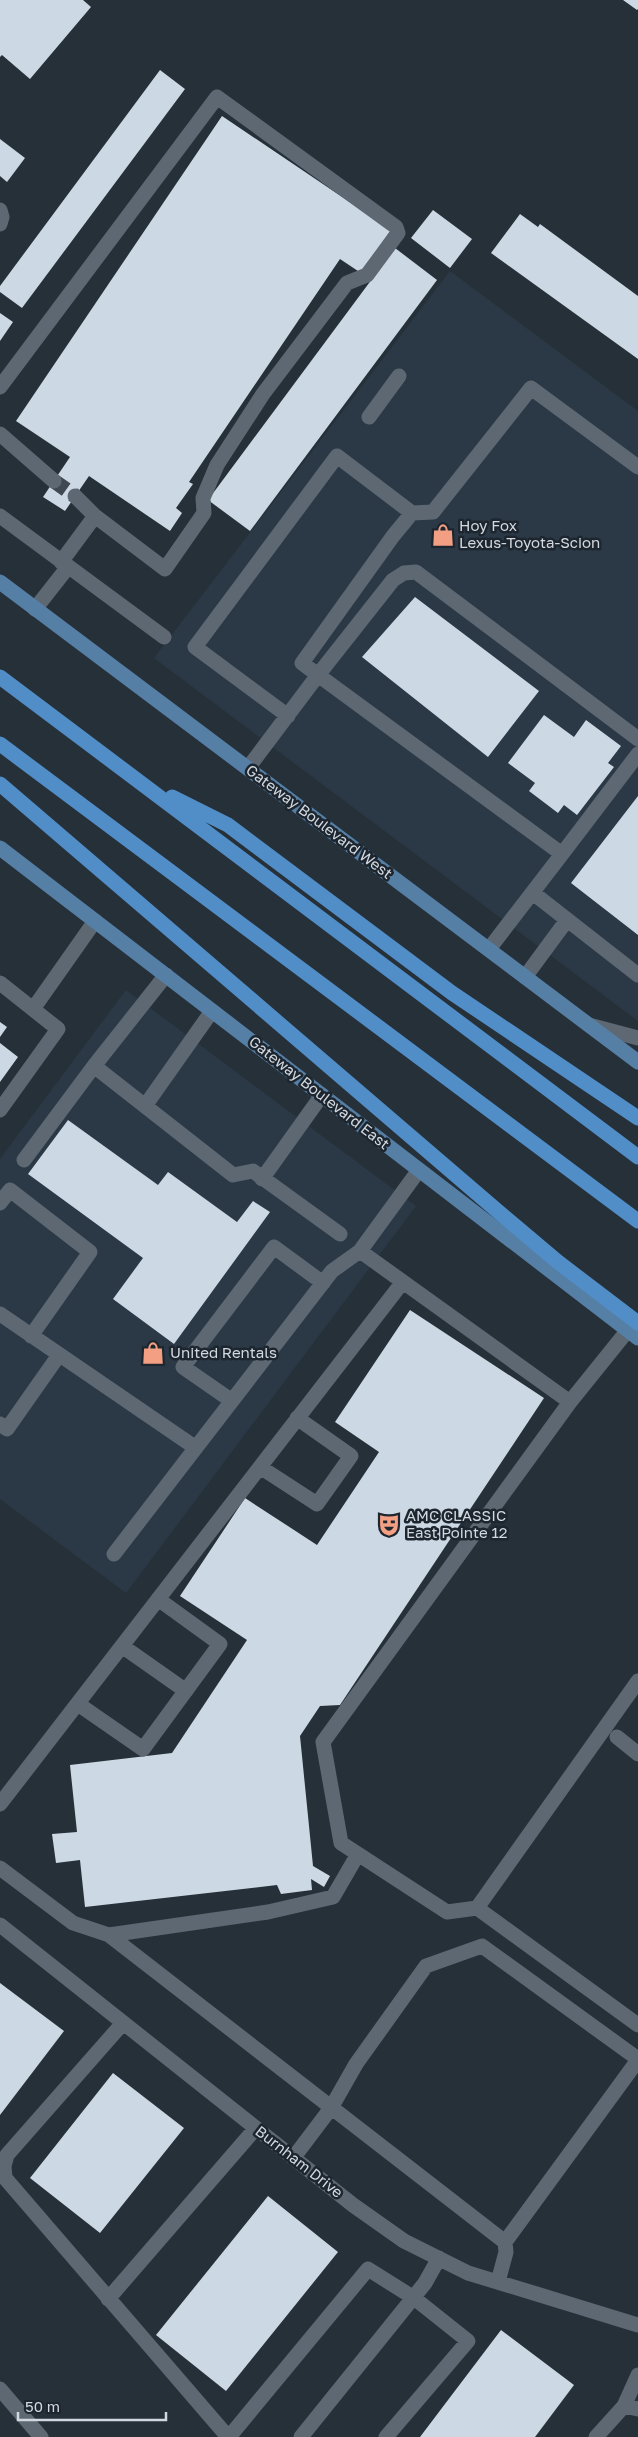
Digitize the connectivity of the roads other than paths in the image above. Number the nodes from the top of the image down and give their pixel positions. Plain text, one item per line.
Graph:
1 (0, 210) edge
2 (0, 224) edge
3 (399, 376) dead end
4 (0, 387) edge
5 (368, 417) dead end
6 (0, 434) edge
7 (638, 467) edge
8 (54, 481) tunnel mouth
9 (75, 496) tunnel mouth
10 (412, 513) junction
11 (0, 516) edge
12 (95, 516) junction
13 (65, 564) junction
14 (0, 582) edge
15 (35, 608) junction
16 (164, 638) dead end
17 (318, 675) junction
18 (0, 677) edge
19 (288, 716) junction
20 (638, 739) edge
21 (0, 744) edge
22 (638, 754) edge
23 (248, 768) junction
24 (138, 780) junction
25 (0, 784) edge
26 (0, 848) edge
27 (562, 854) junction
28 (533, 893) junction
29 (568, 920) junction
30 (95, 921) junction
31 (489, 949) junction
32 (638, 975) edge
33 (166, 976) junction
34 (525, 976) junction
35 (0, 983) edge
36 (33, 1009) junction
37 (212, 1011) junction
38 (589, 1025) junction
39 (638, 1038) edge
40 (638, 1062) edge
41 (94, 1066) junction
42 (322, 1095) junction
43 (145, 1106) junction
44 (0, 1110) edge
45 (638, 1118) edge
46 (638, 1158) edge
47 (24, 1160) dead end
48 (419, 1170) junction
49 (262, 1178) junction
50 (0, 1203) edge
51 (638, 1222) edge
52 (340, 1234) dead end
53 (360, 1251) junction
54 (323, 1283) junction
55 (402, 1283) junction
56 (0, 1314) edge
57 (635, 1330) edge
58 (30, 1336) junction
59 (59, 1355) junction
60 (232, 1401) junction
61 (570, 1402) junction
62 (297, 1418) junction
63 (0, 1424) edge
64 (196, 1448) junction
65 (260, 1467) junction
66 (114, 1554) dead end
67 (158, 1599) junction
68 (122, 1646) junction
69 (638, 1681) edge
70 (186, 1691) junction
71 (78, 1704) junction
72 (617, 1737) dead end
73 (638, 1754) edge
74 (0, 1804) edge
75 (358, 1854) junction
76 (0, 1868) edge
77 (477, 1908) junction
78 (0, 1925) edge
79 (109, 1935) junction
80 (123, 2023) junction
81 (638, 2025) edge
82 (638, 2059) edge
83 (331, 2108) junction
84 (256, 2128) junction
85 (294, 2157) junction
86 (505, 2242) junction
87 (439, 2258) junction
88 (498, 2282) junction
89 (414, 2298) junction
90 (108, 2299) junction
91 (638, 2325) edge
92 (638, 2375) edge
93 (0, 2389) edge
94 (631, 2407) edge
95 (41, 2437) edge
96 (228, 2437) edge
97 (302, 2437) edge
98 (386, 2437) edge
99 (596, 2437) edge

1 - 2 street
3 - 5 street
4 - 12 street
6 - 8 street
7 - 10 street
9 - 12 street
10 - 17 street
10 - 19 street
11 - 13 street
12 - 13 street
13 - 15 street
13 - 16 street
14 - 15 main road, Gateway Boulevard West
15 - 23 main road, Gateway Boulevard West
17 - 19 street
17 - 20 street
17 - 27 street
18 - 24 highway
19 - 23 street
21 - 51 highway
22 - 27 street
23 - 31 main road, Gateway Boulevard West
24 - 45 highway
24 - 46 highway
25 - 57 highway
26 - 30 main road, Gateway Boulevard East
27 - 28 street
28 - 29 street
28 - 31 street
29 - 32 street
29 - 34 street
30 - 33 main road, Gateway Boulevard East
30 - 36 street
31 - 34 main road, Gateway Boulevard West
33 - 37 main road, Gateway Boulevard East
33 - 41 street
34 - 38 main road, Gateway Boulevard West
35 - 36 street
36 - 44 street
37 - 42 main road, Gateway Boulevard East
37 - 43 street
38 - 39 street
38 - 40 main road, Gateway Boulevard West
41 - 43 street
41 - 47 street
42 - 48 main road, Gateway Boulevard East
42 - 49 street
43 - 49 street
48 - 53 street
48 - 57 main road, Gateway Boulevard East
49 - 52 street
50 - 58 street
53 - 54 street
53 - 55 street
54 - 60 street
54 - 60 street
55 - 61 street
55 - 62 street
56 - 58 street
57 - 61 street
58 - 59 street
59 - 63 street
59 - 64 street
60 - 64 street
61 - 75 street
62 - 65 street
62 - 65 street
64 - 66 street
65 - 67 street
67 - 68 street
67 - 70 street
68 - 70 street
68 - 71 street
69 - 77 street
70 - 71 street
71 - 74 street
72 - 73 street
75 - 77 street
75 - 79 street
76 - 79 street
77 - 81 street
78 - 80 street, Burnham Drive
79 - 83 street
80 - 84 street, Burnham Drive
80 - 90 street
82 - 83 street
82 - 86 street
83 - 85 street
83 - 86 street
84 - 85 street, Burnham Drive
84 - 90 street
85 - 87 street, Burnham Drive
86 - 88 street
87 - 88 street, Burnham Drive
87 - 89 street
88 - 91 street, Burnham Drive
89 - 96 street
89 - 97 street
89 - 98 street
90 - 96 street
92 - 94 street
93 - 95 street
94 - 99 street

